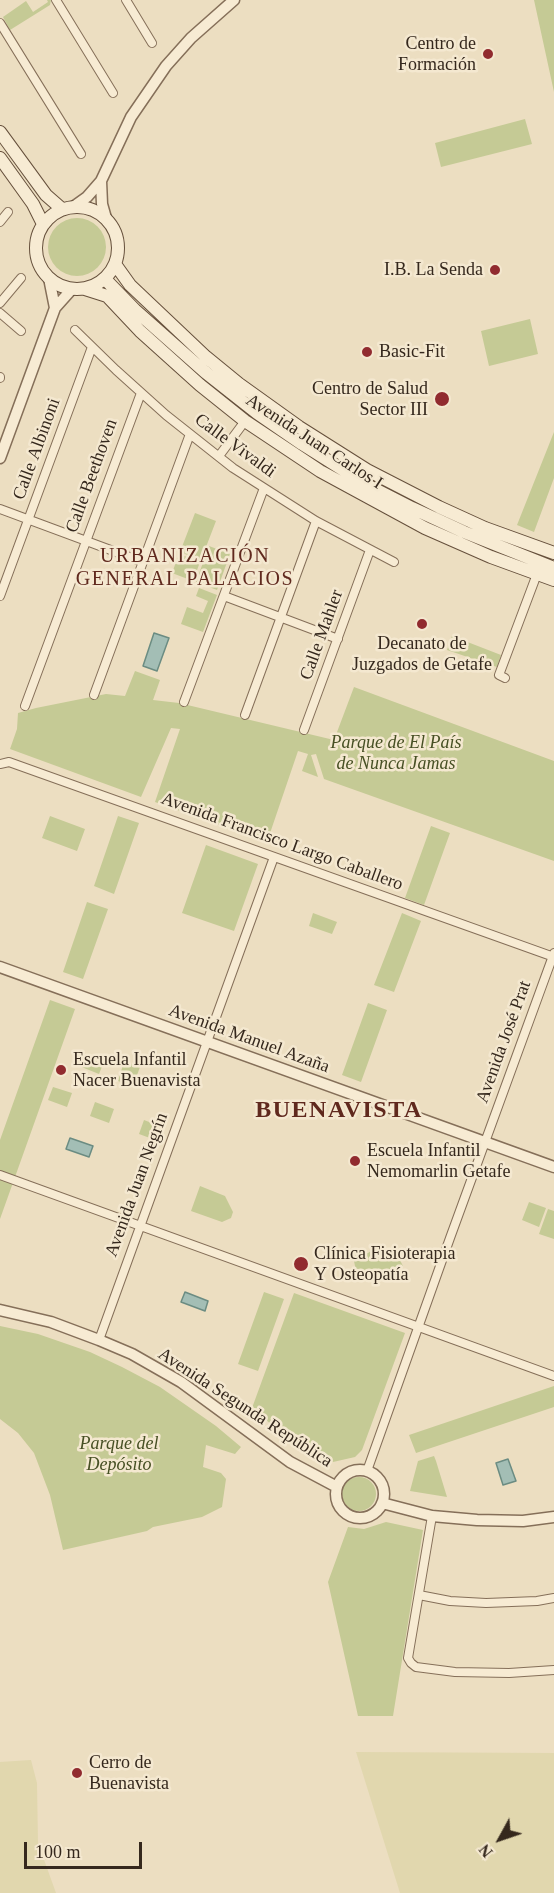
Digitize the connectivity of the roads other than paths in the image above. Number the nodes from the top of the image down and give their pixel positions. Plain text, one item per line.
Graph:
1 (56, 0) edge
2 (126, 0) edge
3 (234, 0) edge
4 (0, 23) edge
5 (152, 43) dead end
6 (113, 93) dead end
7 (0, 132) edge
8 (81, 154) dead end
9 (0, 158) edge
10 (101, 181) junction
11 (68, 208) junction
12 (8, 212) dead end
13 (106, 218) junction
14 (0, 222) edge
15 (43, 224) junction
16 (115, 264) junction
17 (21, 278) dead end
18 (49, 278) junction
19 (105, 279) junction
20 (78, 289) junction
21 (0, 303) edge
22 (55, 308) junction
23 (0, 314) edge
24 (75, 330) dead end
25 (21, 331) dead end
26 (92, 347) junction
27 (141, 393) junction
28 (245, 421) junction
29 (190, 434) junction
30 (219, 456) junction
31 (0, 458) edge
32 (264, 488) junction
33 (0, 509) edge
34 (28, 519) junction
35 (316, 521) junction
36 (85, 541) junction
37 (370, 550) junction
38 (554, 553) edge
39 (143, 561) junction
40 (394, 562) dead end
41 (554, 567) edge
42 (537, 568) junction
43 (554, 580) edge
44 (0, 596) edge
45 (224, 596) junction
46 (281, 617) junction
47 (338, 639) junction
48 (505, 678) dead end
49 (94, 695) dead end
50 (184, 702) dead end
51 (25, 706) dead end
52 (245, 715) dead end
53 (304, 730) dead end
54 (0, 764) edge
55 (274, 857) junction
56 (554, 956) edge
57 (0, 967) edge
58 (207, 1042) junction
59 (486, 1142) junction
60 (554, 1167) edge
61 (0, 1175) edge
62 (140, 1226) junction
63 (0, 1310) edge
64 (418, 1326) junction
65 (99, 1340) junction
66 (554, 1376) edge
67 (368, 1470) junction
68 (337, 1487) junction
69 (382, 1503) junction
70 (432, 1516) junction
71 (554, 1517) edge
72 (419, 1594) junction
73 (554, 1598) edge
74 (554, 1670) edge

1 - 6 street
2 - 5 street
3 - 10 street
4 - 8 street
7 - 11 main road
9 - 15 main road
10 - 11 street
10 - 13 street
11 - 13 main road
11 - 15 main road
12 - 14 street
13 - 16 main road
15 - 18 main road
16 - 19 main road
16 - 38 main road, Avenida Juan Carlos I
17 - 21 street
18 - 20 main road
18 - 22 street
19 - 20 main road
19 - 42 main road, Avenida Juan Carlos I
20 - 22 street
20 - 28 main road, Avenida Juan Carlos I
22 - 31 street
23 - 25 street
24 - 26 street, Calle Vivaldi
26 - 27 street, Calle Vivaldi
26 - 34 street, Calle Albinoni
27 - 29 street, Calle Vivaldi
27 - 36 street, Calle Beethoven
28 - 30 street
28 - 42 main road, Avenida Juan Carlos I
29 - 30 street, Calle Vivaldi
29 - 39 street
30 - 32 street, Calle Vivaldi
32 - 35 street, Calle Vivaldi
32 - 45 street
33 - 34 street
34 - 36 street
34 - 44 street, Calle Albinoni
35 - 37 street, Calle Vivaldi
35 - 46 street
36 - 39 street
36 - 51 street, Calle Beethoven
37 - 40 street, Calle Vivaldi
37 - 47 street, Calle Mahler
39 - 49 street
41 - 42 main road, Avenida Juan Carlos I
42 - 43 main road, Avenida Juan Carlos I
42 - 48 street
45 - 46 street
45 - 50 street
46 - 47 street
46 - 52 street
47 - 53 street, Calle Mahler
54 - 55 street, Avenida Francisco Largo Caballero
55 - 56 street, Avenida Francisco Largo Caballero
55 - 58 street, Avenida Juan Negrín
56 - 59 street, Avenida José Prat
57 - 58 street, Avenida Manuel Azaña
58 - 59 street, Avenida Manuel Azaña
58 - 62 street, Avenida Juan Negrín
59 - 60 street, Avenida Manuel Azaña
59 - 64 street, Avenida José Prat
61 - 62 street
62 - 64 street
62 - 65 street, Avenida Juan Negrín
63 - 65 street, Avenida Segunda República
64 - 66 street
64 - 67 street, Avenida José Prat
65 - 68 street, Avenida Segunda República
67 - 68 street
67 - 69 street
68 - 69 street
69 - 70 street
70 - 71 street
70 - 72 street
72 - 73 street
72 - 74 street

